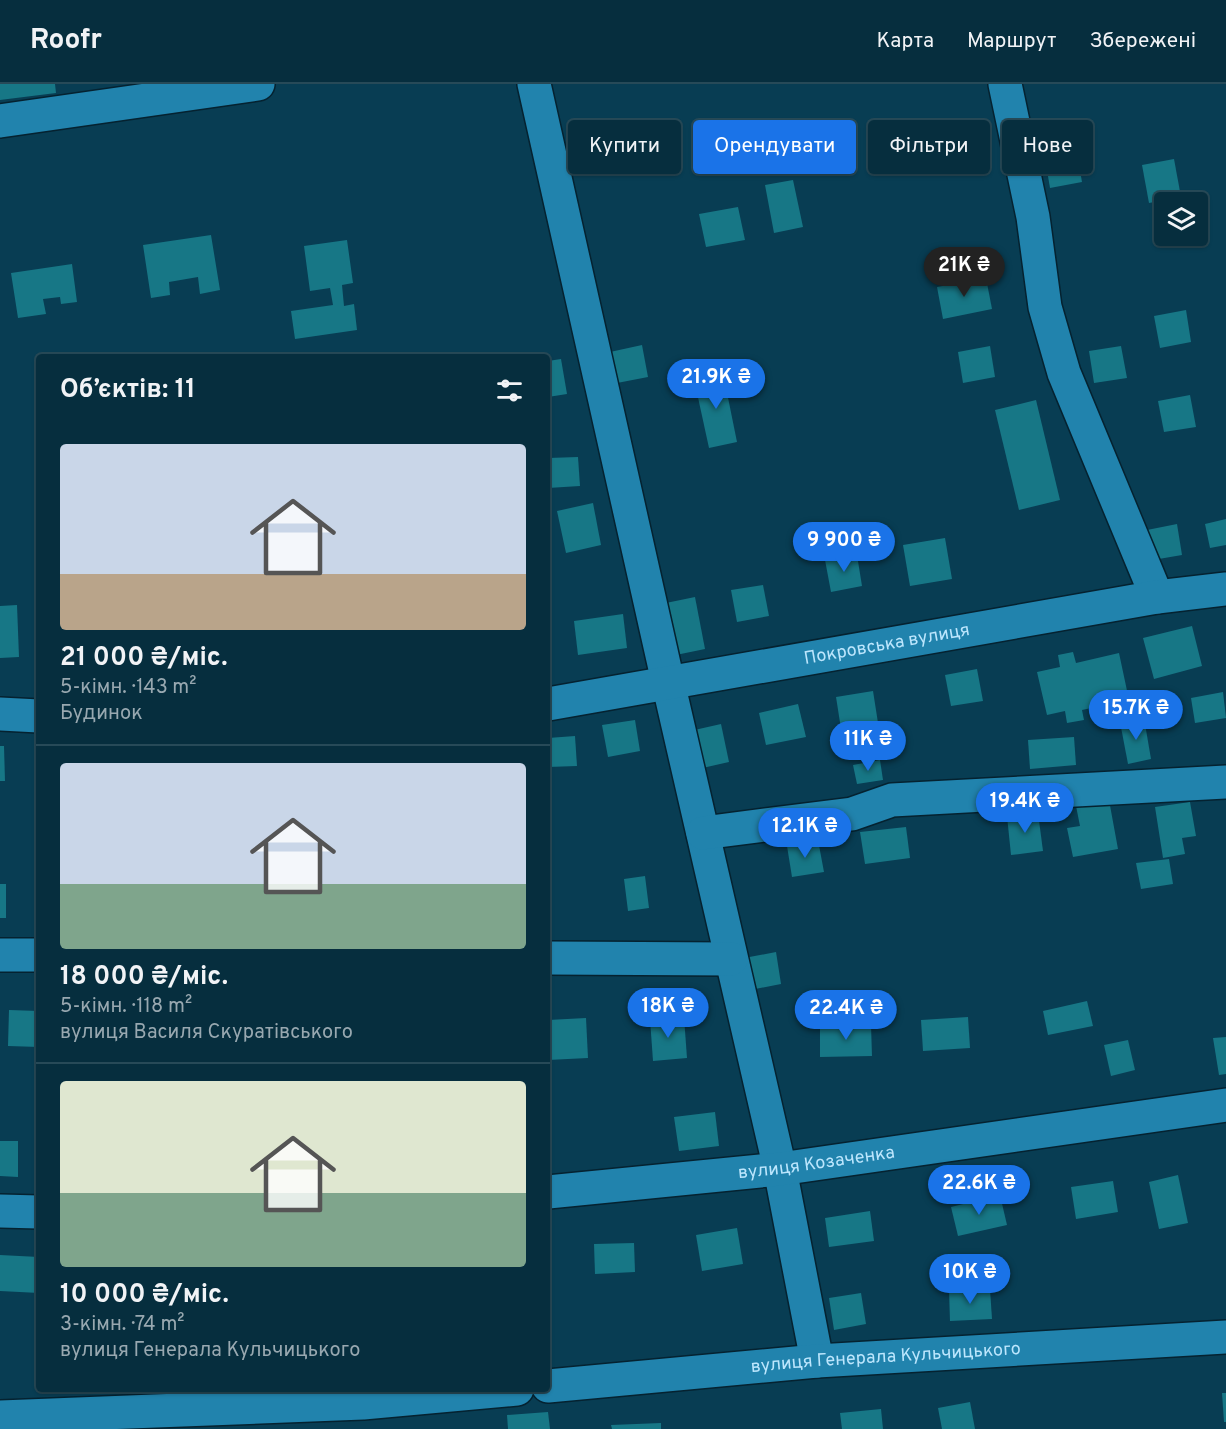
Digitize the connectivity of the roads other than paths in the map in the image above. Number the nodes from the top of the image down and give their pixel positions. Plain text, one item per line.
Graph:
1 (258, 84) edge
2 (534, 84) edge
3 (1005, 84) edge
4 (0, 121) edge
5 (1226, 589) edge
6 (1157, 597) junction
7 (668, 682) junction
8 (550, 704) edge
9 (0, 714) edge
10 (36, 716) edge
11 (1226, 782) edge
12 (703, 833) junction
13 (0, 955) edge
14 (36, 955) edge
15 (550, 958) edge
16 (732, 958) junction
17 (1226, 1105) edge
18 (780, 1169) junction
19 (550, 1192) edge
20 (0, 1211) edge
21 (36, 1212) edge
22 (1226, 1337) edge
23 (817, 1361) junction
24 (550, 1386) edge
25 (492, 1392) edge
26 (364, 1407) edge
27 (0, 1417) edge

1 - 4 street
2 - 7 street
3 - 6 street
5 - 6 street, Покровська вулиця
6 - 7 street, Покровська вулиця
7 - 8 street, Покровська вулиця
7 - 12 street
9 - 10 street
11 - 12 street
12 - 16 street
13 - 14 street
15 - 16 street
16 - 18 street
17 - 18 street, вулиця Козаченка
18 - 19 street, вулиця Козаченка
18 - 23 street
20 - 21 street
22 - 23 street, вулиця Генерала Кульчицького
23 - 24 street, вулиця Генерала Кульчицького
25 - 26 street
26 - 27 street

